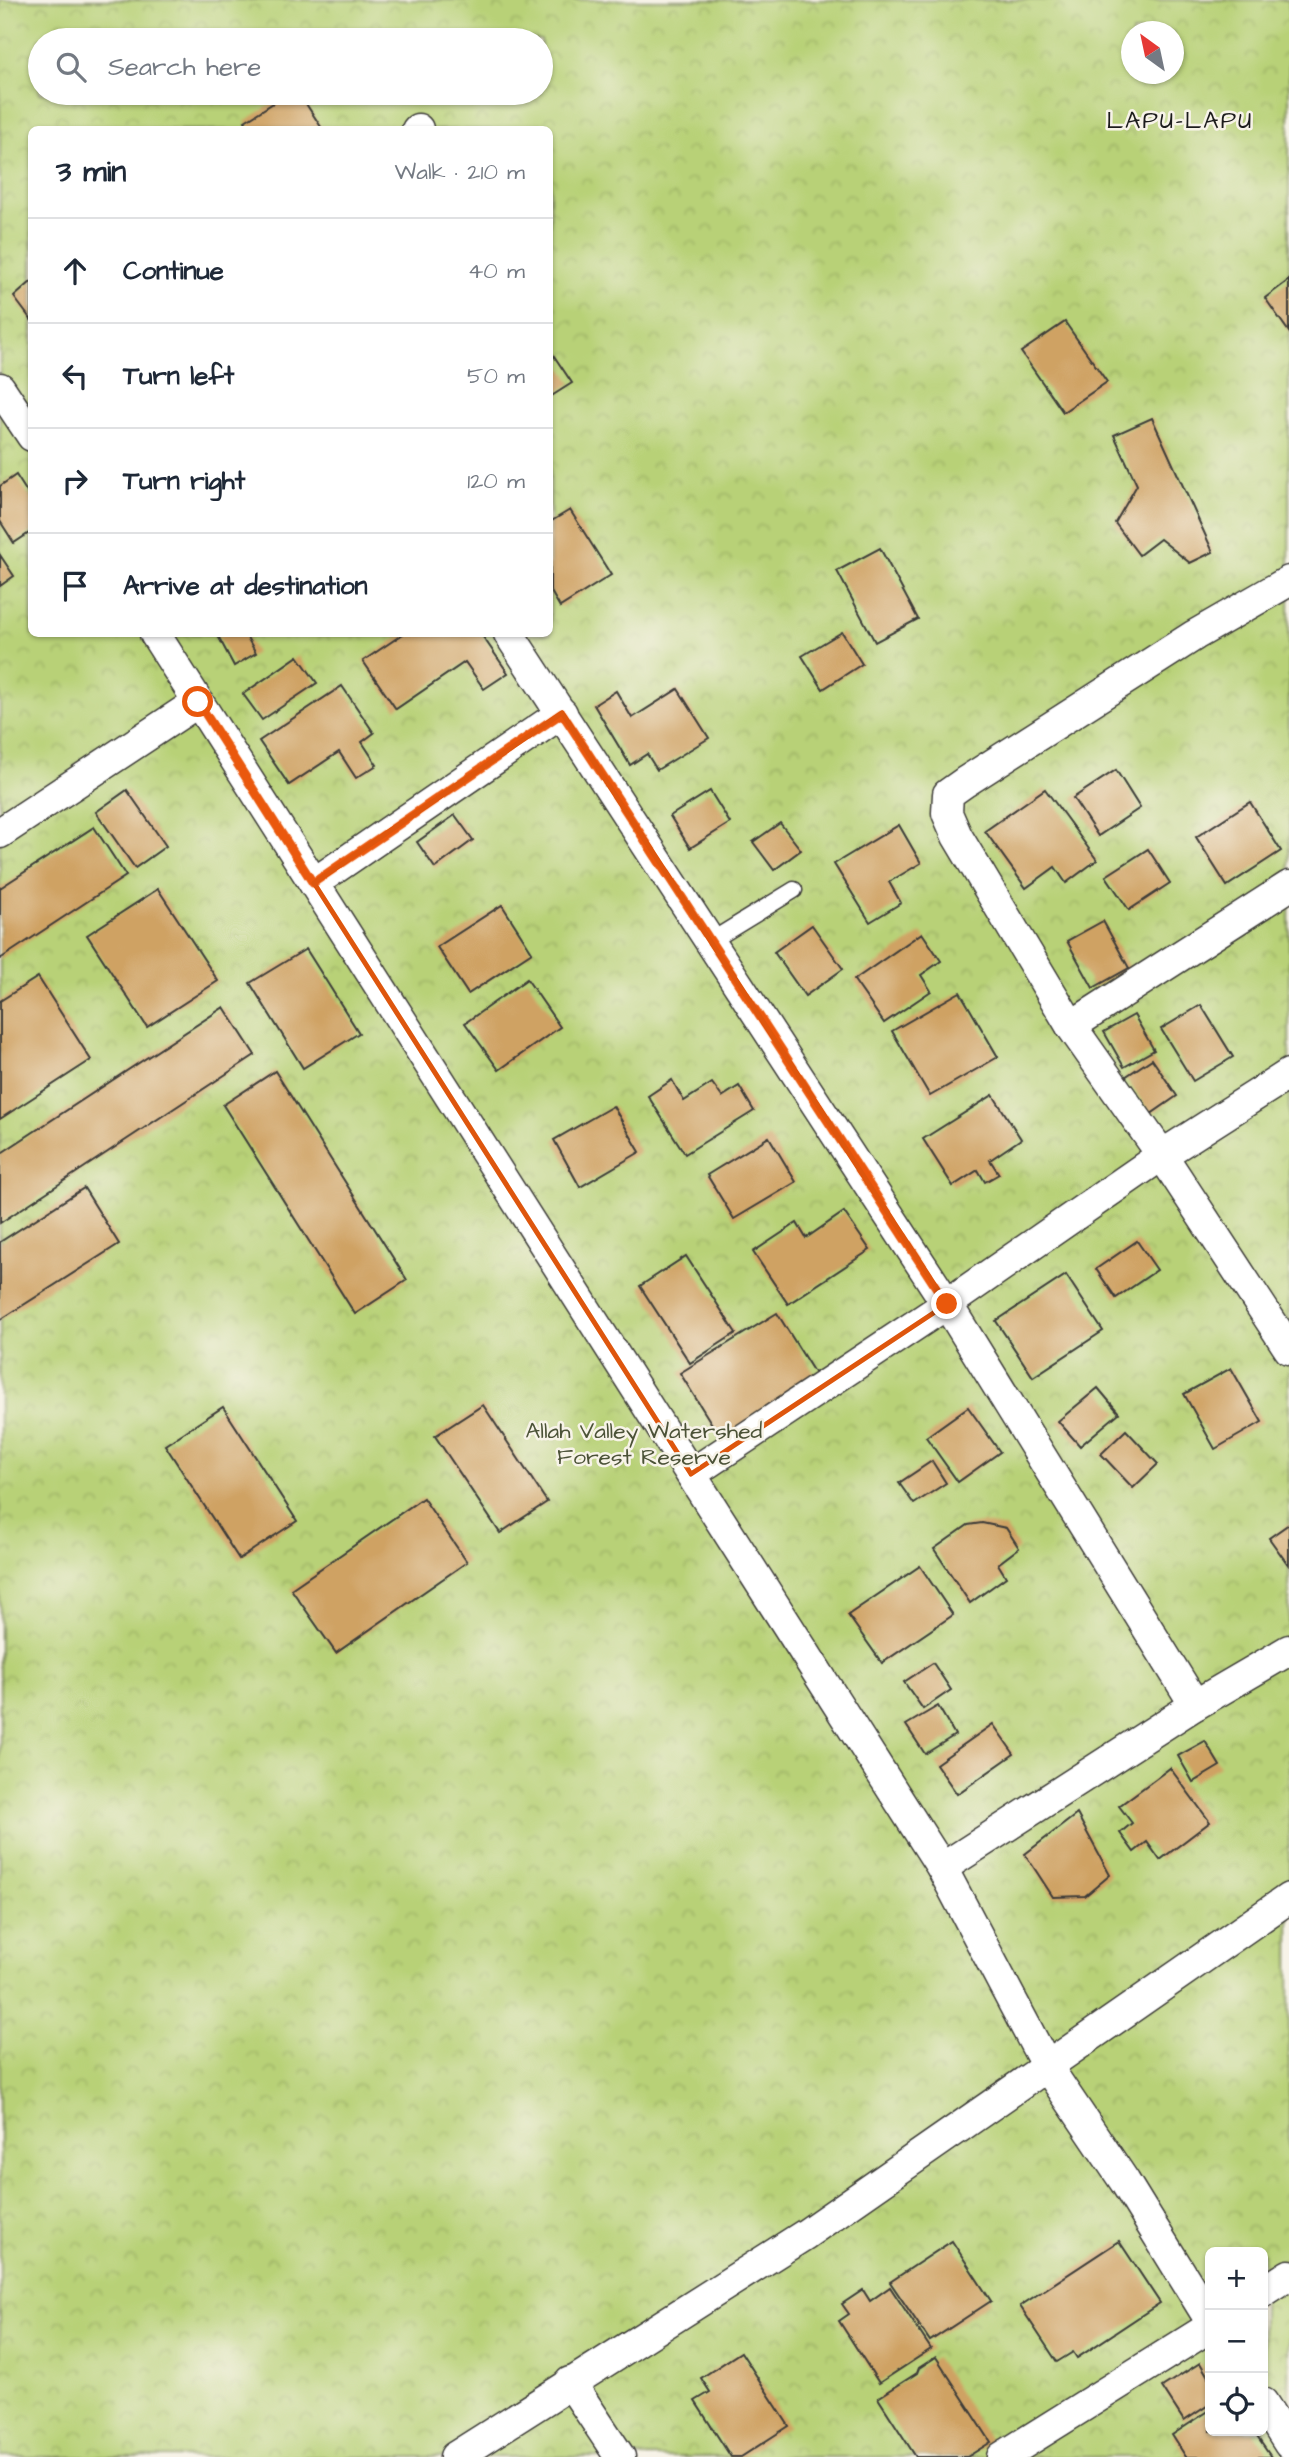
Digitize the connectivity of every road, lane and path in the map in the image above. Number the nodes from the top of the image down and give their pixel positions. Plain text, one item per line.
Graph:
1 (10, 395) edge
2 (28, 429) edge
3 (1289, 581) edge
4 (157, 637) edge
5 (511, 637) edge
6 (198, 702) junction
7 (562, 713) junction
8 (0, 833) edge
9 (313, 883) junction
10 (1289, 886) edge
11 (794, 890) dead end
12 (711, 941) junction
13 (1071, 1026) junction
14 (1289, 1074) edge
15 (1162, 1155) junction
16 (947, 1304) junction
17 (1289, 1349) edge
18 (691, 1474) junction
19 (1289, 1650) edge
20 (1195, 1705) junction
21 (942, 1868) junction
22 (1289, 1898) edge
23 (1046, 2065) junction
24 (1289, 2275) edge
25 (1268, 2289) edge
26 (1205, 2312) edge
27 (1205, 2330) edge
28 (570, 2382) junction
29 (1268, 2411) edge
30 (1289, 2444) edge
31 (455, 2457) edge
32 (620, 2457) edge
33 (1002, 2457) edge

1 - 2 street
3 - 13 street
4 - 6 street
5 - 7 street
6 - 8 street
6 - 9 street
7 - 9 street
7 - 12 street
9 - 18 street
10 - 13 street
11 - 12 lane
12 - 16 street
13 - 15 street
14 - 15 street
15 - 16 street
15 - 17 street
16 - 18 street
16 - 20 street
18 - 21 street
19 - 20 street
20 - 21 street
21 - 23 street
22 - 23 street
23 - 26 street
23 - 28 street
24 - 25 street
27 - 33 street
28 - 31 street
28 - 32 street
29 - 30 street

